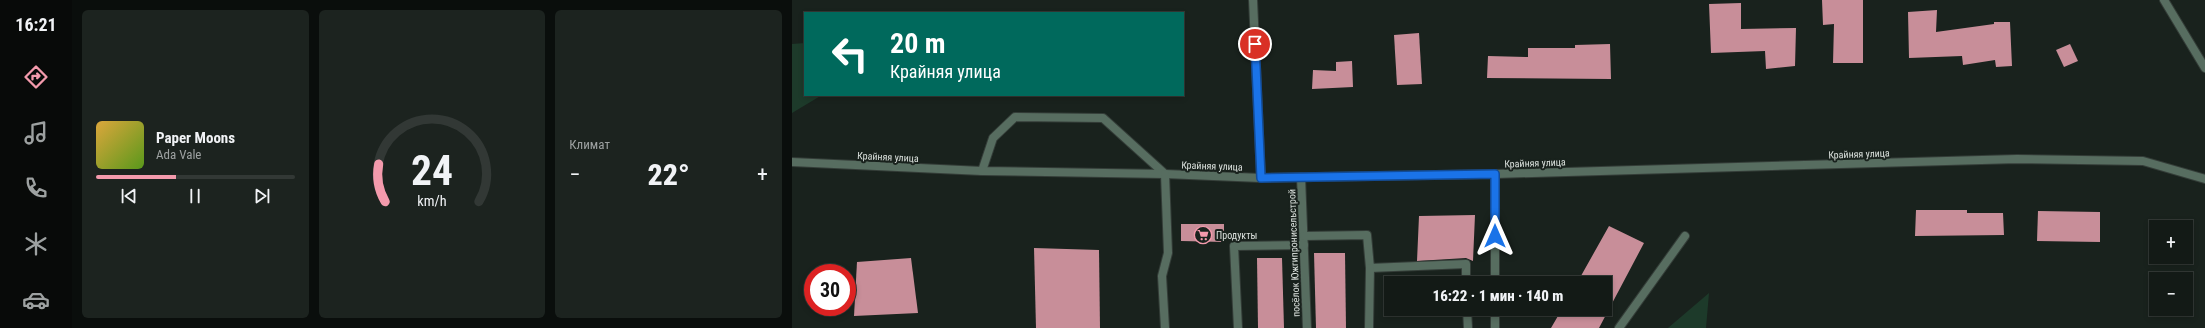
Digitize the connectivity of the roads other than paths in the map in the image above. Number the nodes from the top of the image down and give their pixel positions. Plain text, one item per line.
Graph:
1 (1253, 0) edge
2 (2164, 0) edge
3 (2205, 68) edge
4 (792, 162) edge
5 (982, 171) junction
6 (1165, 174) junction
7 (1495, 174) junction
8 (1261, 178) junction
9 (1301, 178) junction
10 (2205, 179) edge
11 (1304, 236) junction
12 (1685, 236) dead end
13 (1304, 245) junction
14 (1370, 268) junction
15 (1466, 276) edge
16 (1495, 276) edge
17 (1467, 316) edge
18 (1495, 316) edge
19 (1165, 328) edge
20 (1238, 328) edge
21 (1307, 328) edge
22 (1369, 328) edge
23 (1468, 328) edge
24 (1495, 328) edge
25 (1619, 328) edge

1 - 8 street
2 - 3 street
4 - 5 street, Крайняя улица
5 - 6 street, Крайняя улица
5 - 6 street
6 - 8 street, Крайняя улица
6 - 19 street
7 - 9 street, Крайняя улица
7 - 10 street, Крайняя улица
7 - 16 street
8 - 9 street, Крайняя улица
9 - 11 street, посёлок Южгипронисельстрой
11 - 13 street, посёлок Южгипронисельстрой
11 - 14 street
12 - 25 street
13 - 20 street
13 - 21 street, посёлок Южгипронисельстрой
14 - 15 street
14 - 22 street
17 - 23 street
18 - 24 street

